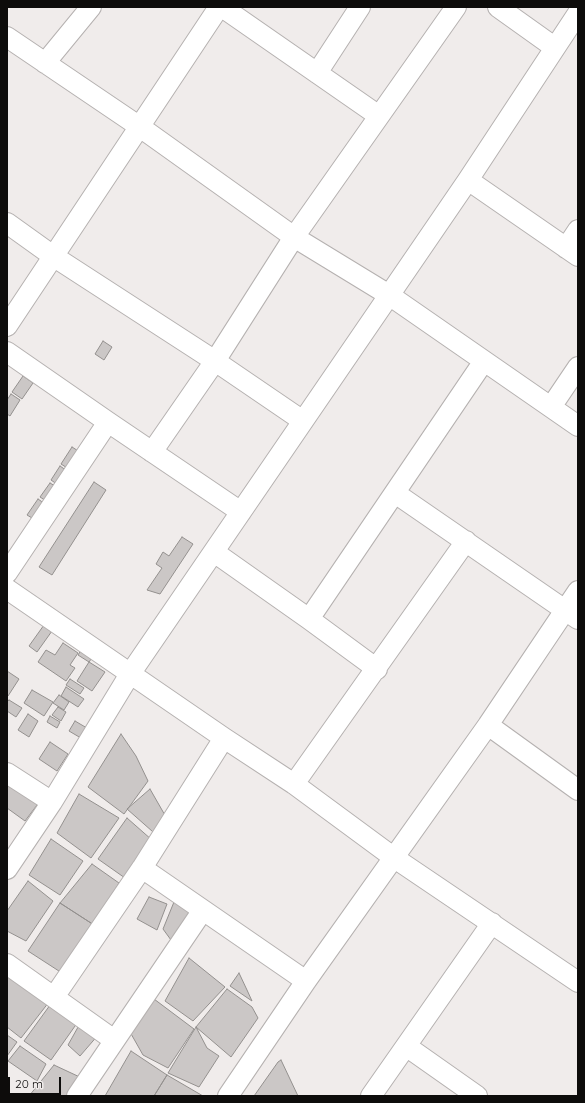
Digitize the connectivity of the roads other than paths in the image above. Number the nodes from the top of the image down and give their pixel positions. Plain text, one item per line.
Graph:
1 (91, 7) edge
2 (219, 7) edge
3 (222, 7) edge
4 (360, 7) edge
5 (456, 7) edge
6 (498, 7) edge
7 (578, 13) edge
8 (7, 37) edge
9 (554, 47) junction
10 (45, 63) junction
11 (317, 73) junction
12 (379, 116) junction
13 (140, 127) junction
14 (468, 180) junction
15 (7, 223) edge
16 (578, 230) edge
17 (294, 237) junction
18 (572, 252) edge
19 (53, 256) junction
20 (389, 295) junction
21 (7, 326) edge
22 (7, 352) edge
23 (215, 361) junction
24 (484, 361) junction
25 (578, 367) edge
26 (551, 407) junction
27 (302, 421) junction
28 (108, 422) junction
29 (578, 426) edge
30 (152, 452) junction
31 (395, 493) junction
32 (241, 512) junction
33 (466, 542) junction
34 (214, 552) junction
35 (7, 573) edge
36 (7, 589) edge
37 (578, 591) edge
38 (571, 615) edge
39 (309, 619) junction
40 (377, 669) junction
41 (130, 674) junction
42 (488, 725) junction
43 (224, 738) junction
44 (7, 773) edge
45 (294, 784) junction
46 (578, 790) edge
47 (52, 802) junction
48 (393, 857) junction
49 (142, 868) junction
50 (7, 869) edge
51 (203, 910) junction
52 (492, 923) junction
53 (7, 964) edge
54 (306, 980) junction
55 (578, 982) edge
56 (54, 997) junction
57 (114, 1040) junction
58 (406, 1046) junction
59 (471, 1094) edge
60 (77, 1096) edge
61 (228, 1096) edge
62 (372, 1096) edge

1 - 10 street
2 - 13 street
3 - 11 street
4 - 11 street
5 - 12 street
6 - 9 street
7 - 9 street
8 - 10 street
9 - 14 street
10 - 13 street
11 - 12 street
12 - 17 street
13 - 17 street
13 - 19 street
14 - 18 street
14 - 20 street
15 - 19 street
16 - 18 street
17 - 20 street
17 - 23 street
19 - 21 street
19 - 23 street
20 - 24 street
20 - 27 street
22 - 28 street
23 - 27 street
23 - 30 street
24 - 26 street
24 - 31 street
25 - 26 street
26 - 29 street
27 - 32 street
28 - 30 street
28 - 35 street
30 - 32 street
31 - 33 street
31 - 39 street
32 - 34 street
33 - 38 street
33 - 40 street
34 - 39 street
34 - 41 street
36 - 41 street
37 - 38 street
38 - 42 street
39 - 40 street
40 - 45 street
41 - 43 street
41 - 47 street
42 - 46 street
42 - 48 street
43 - 45 street
43 - 49 street
44 - 47 street
45 - 48 street
47 - 50 street
48 - 52 street
48 - 54 street
49 - 51 street
49 - 56 street
51 - 54 street
51 - 57 street
52 - 55 street
52 - 58 street
53 - 56 street
54 - 61 street
56 - 57 street
57 - 60 street
58 - 59 street
58 - 62 street

